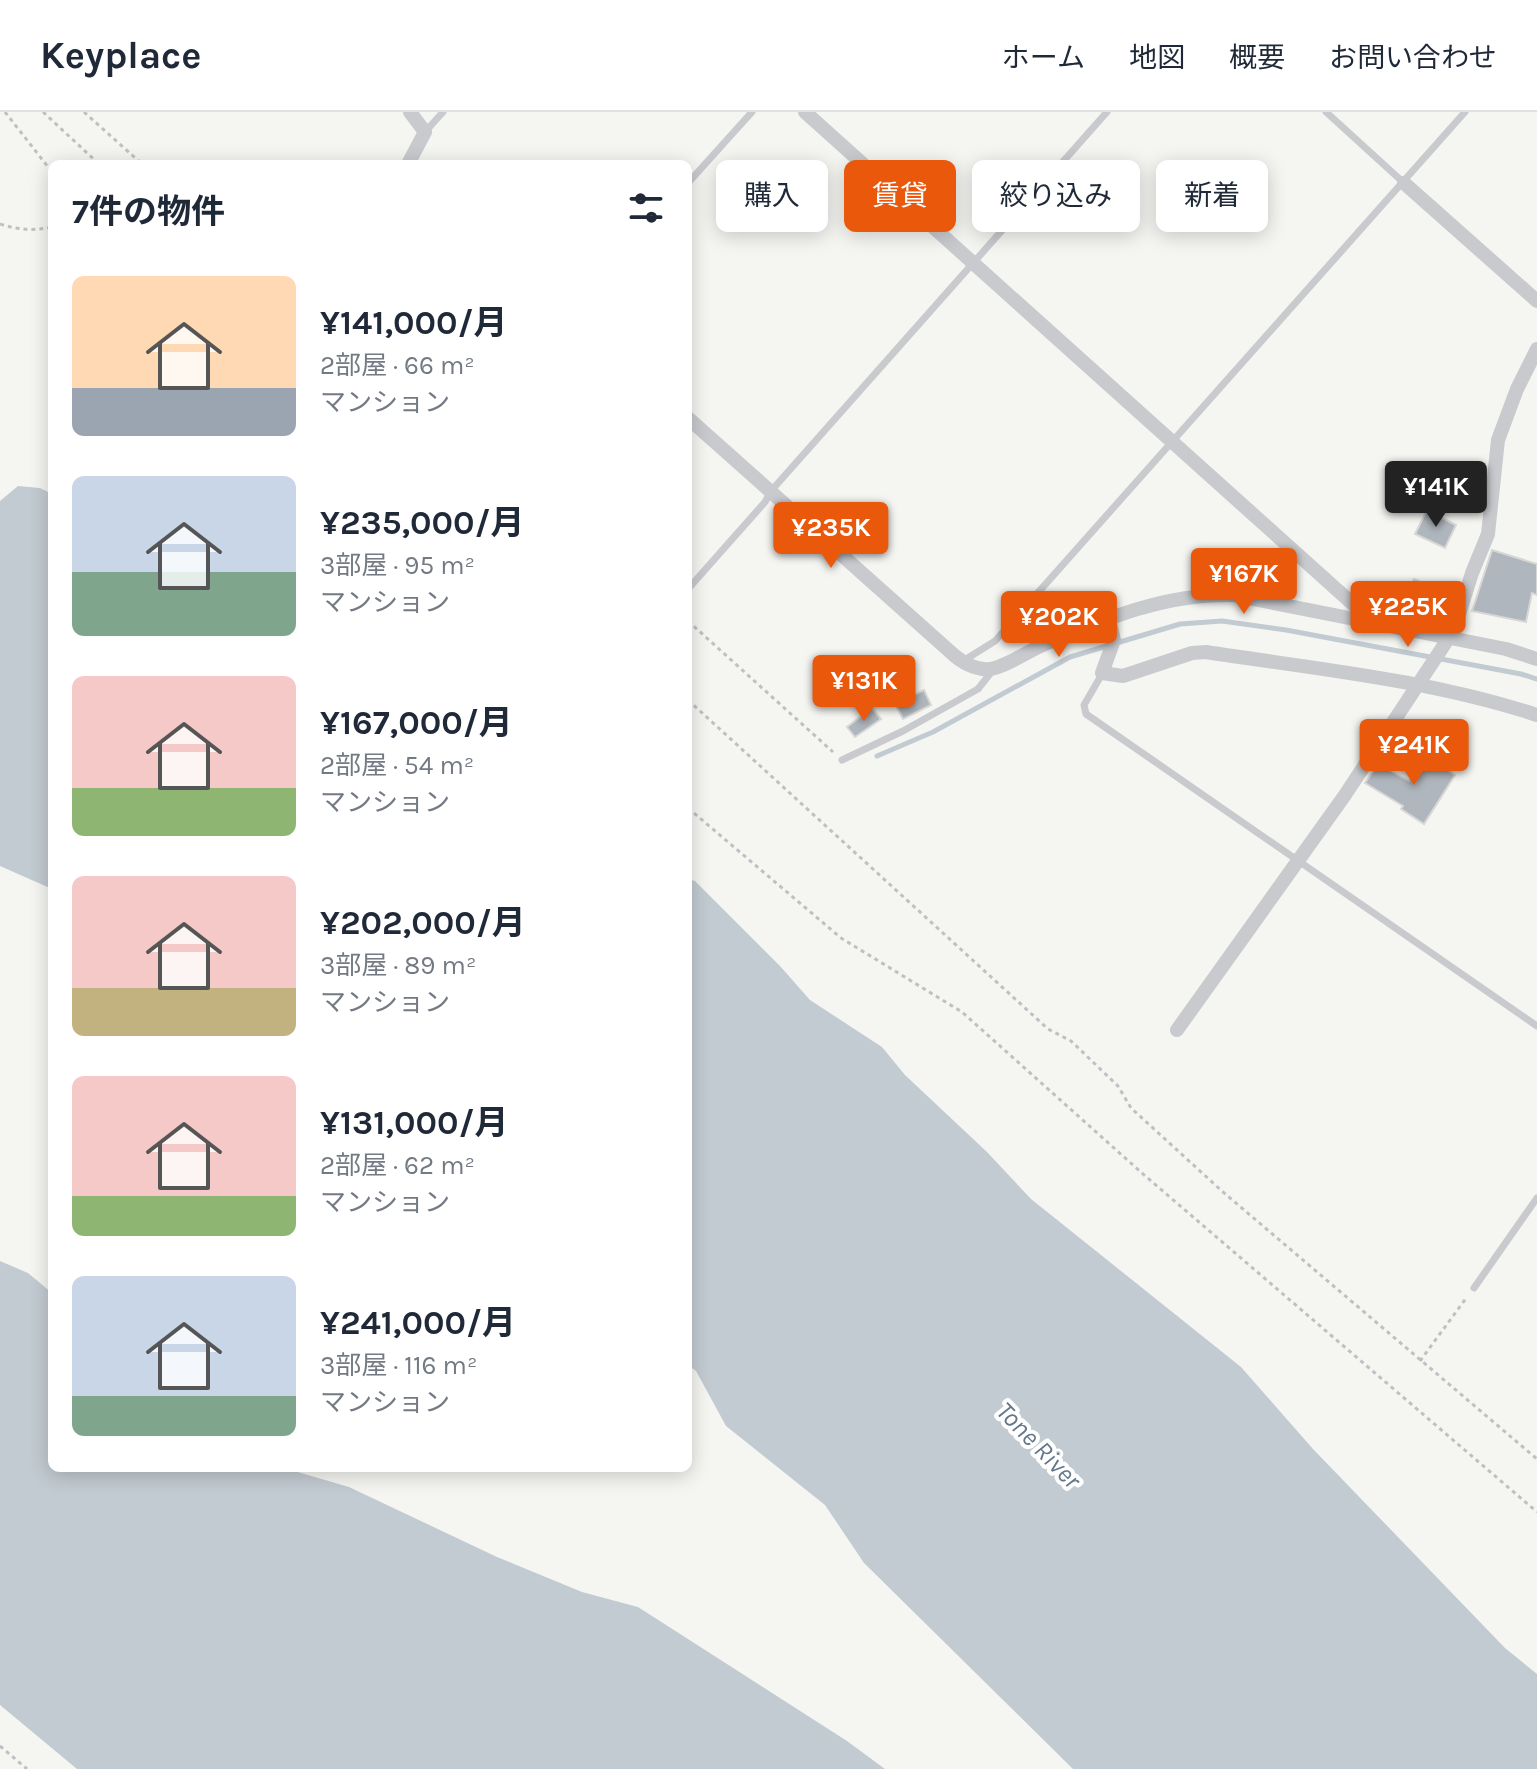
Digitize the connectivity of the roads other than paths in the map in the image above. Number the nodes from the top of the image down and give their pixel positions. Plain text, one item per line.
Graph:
1 (410, 112) edge
2 (443, 112) edge
3 (752, 112) edge
4 (805, 112) edge
5 (1107, 112) edge
6 (1326, 112) edge
7 (1465, 112) edge
8 (425, 132) junction
9 (410, 160) edge
10 (692, 179) edge
11 (1404, 183) junction
12 (973, 263) junction
13 (1537, 301) edge
14 (1537, 349) edge
15 (692, 422) edge
16 (1172, 441) junction
17 (771, 491) junction
18 (692, 584) edge
19 (1109, 620) junction
20 (1375, 623) junction
21 (1448, 639) junction
22 (1537, 659) edge
23 (962, 662) junction
24 (995, 668) junction
25 (1102, 673) junction
26 (1418, 684) junction
27 (1537, 715) edge
28 (842, 760) road end
29 (1298, 860) junction
30 (1537, 1026) edge
31 (1177, 1030) dead end
32 (1537, 1198) edge
33 (1474, 1288) road end

1 - 8 street
2 - 8 lane
3 - 10 lane
4 - 12 street
5 - 12 lane
6 - 11 lane
7 - 11 lane
8 - 9 street
11 - 13 street
11 - 16 lane
12 - 16 street
12 - 17 lane
14 - 21 street
15 - 17 street
16 - 20 street
16 - 23 lane
17 - 18 lane
17 - 23 street
19 - 20 street
19 - 24 street
19 - 25 street
20 - 21 street
21 - 22 street
21 - 26 street
23 - 24 street
24 - 28 lane
25 - 26 street
25 - 29 lane
26 - 27 street
26 - 29 street
29 - 30 lane
29 - 31 street
32 - 33 lane

